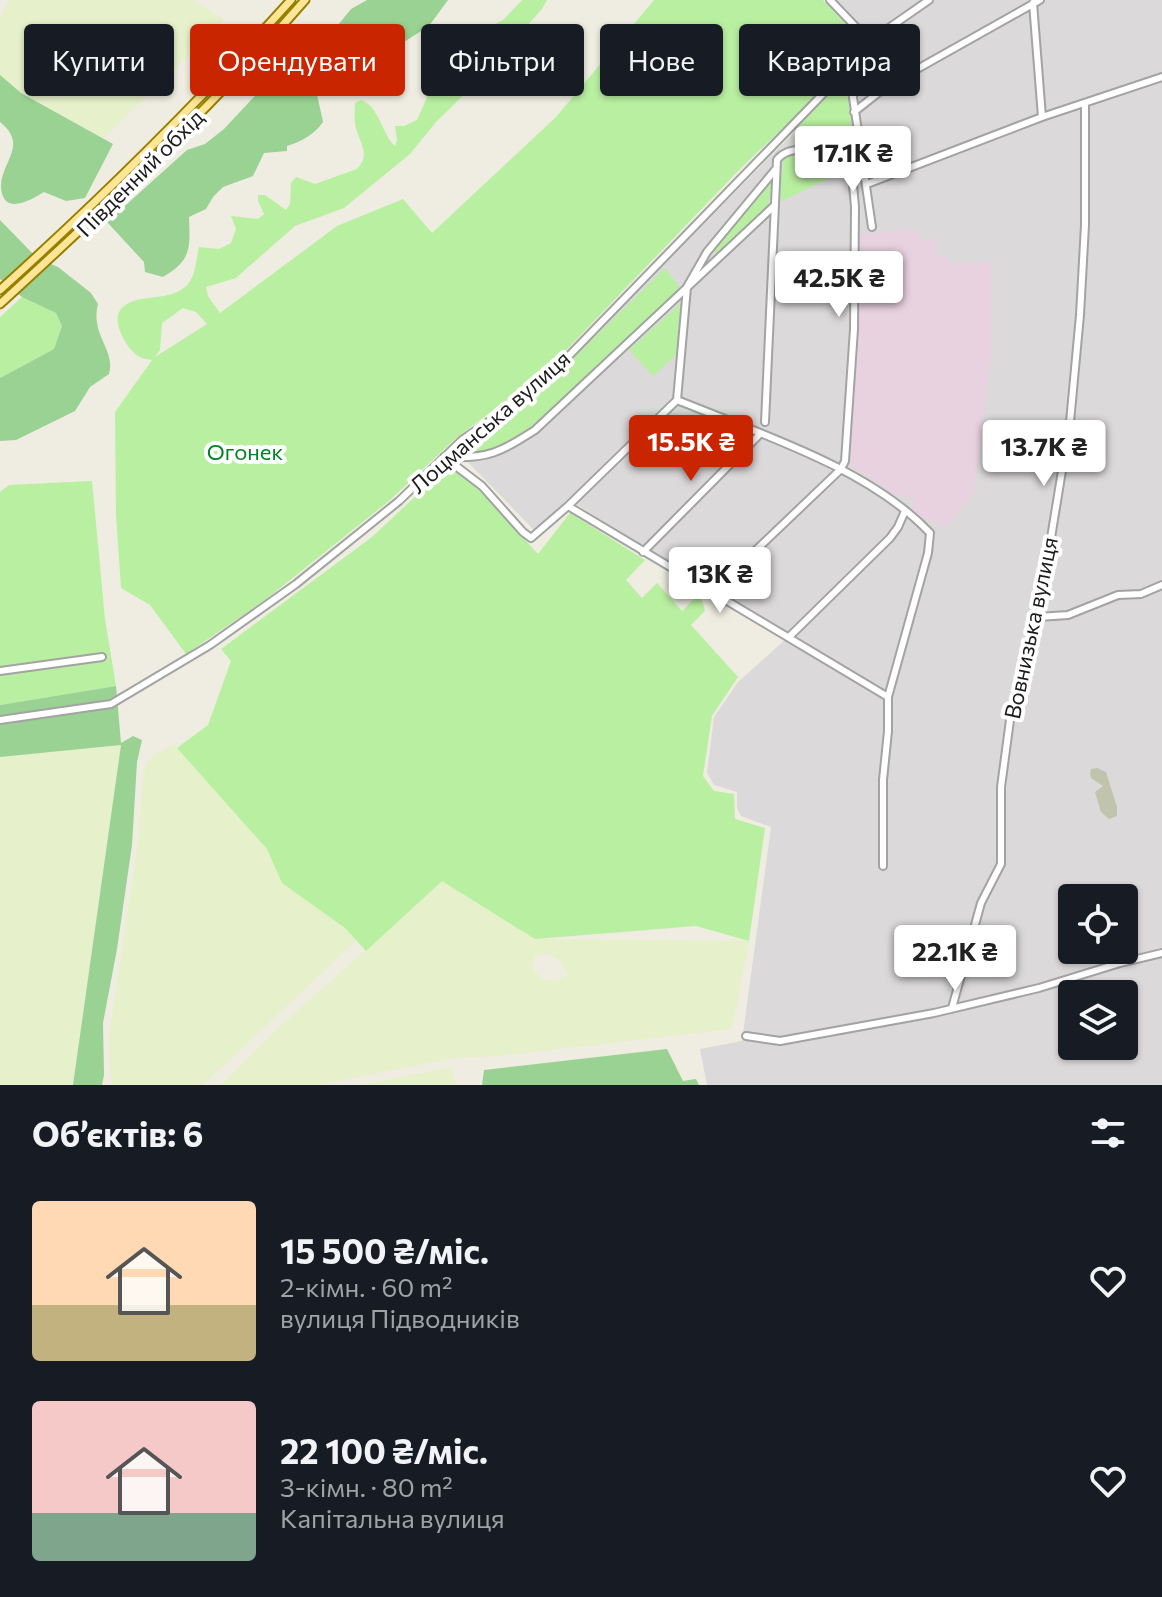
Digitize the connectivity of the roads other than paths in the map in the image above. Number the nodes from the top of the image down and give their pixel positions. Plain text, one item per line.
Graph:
1 (291, 0) edge
2 (305, 0) edge
3 (830, 0) edge
4 (929, 0) edge
5 (1035, 1) edge
6 (853, 24) edge
7 (894, 24) edge
8 (1162, 77) edge
9 (823, 96) edge
10 (852, 96) edge
11 (1085, 105) junction
12 (854, 112) junction
13 (1042, 117) junction
14 (786, 133) junction
15 (791, 150) junction
16 (860, 157) junction
17 (775, 170) junction
18 (867, 184) junction
19 (775, 205) junction
20 (872, 227) dead end
21 (687, 287) junction
22 (0, 290) edge
23 (0, 304) edge
24 (677, 400) junction
25 (765, 422) dead end
26 (760, 434) junction
27 (444, 457) junction
28 (841, 469) junction
29 (568, 506) junction
30 (905, 511) junction
31 (643, 552) junction
32 (1162, 585) edge
33 (711, 593) junction
34 (1038, 617) junction
35 (789, 637) junction
36 (102, 657) dead end
37 (0, 671) edge
38 (888, 697) junction
39 (0, 720) edge
40 (883, 866) dead end
41 (1162, 953) edge
42 (952, 1008) junction
43 (746, 1036) dead end

1 - 22 main road, Південний обхід
2 - 23 main road, Південний обхід
3 - 6 street
4 - 7 street, Лоцманська вулиця
5 - 12 street
5 - 13 street
8 - 11 street
9 - 14 street, Лоцманська вулиця
10 - 12 street
11 - 13 street
11 - 34 street, Вовнизька вулиця
12 - 16 street
13 - 18 street
14 - 15 street
14 - 27 street, Лоцманська вулиця
15 - 16 street
15 - 17 street
16 - 18 street
16 - 28 street
17 - 19 street
17 - 21 street
18 - 20 street
19 - 21 street
19 - 25 street
21 - 24 street
21 - 27 street
24 - 26 street
24 - 29 street
26 - 28 street
26 - 31 street
27 - 29 street
27 - 39 street, Лоцманська вулиця
28 - 30 street
28 - 33 street
29 - 31 street
30 - 35 street
30 - 38 street
31 - 33 street
32 - 34 street
33 - 35 street
34 - 42 street, Вовнизька вулиця
35 - 38 street
36 - 37 street
38 - 40 street
41 - 42 street
42 - 43 street

